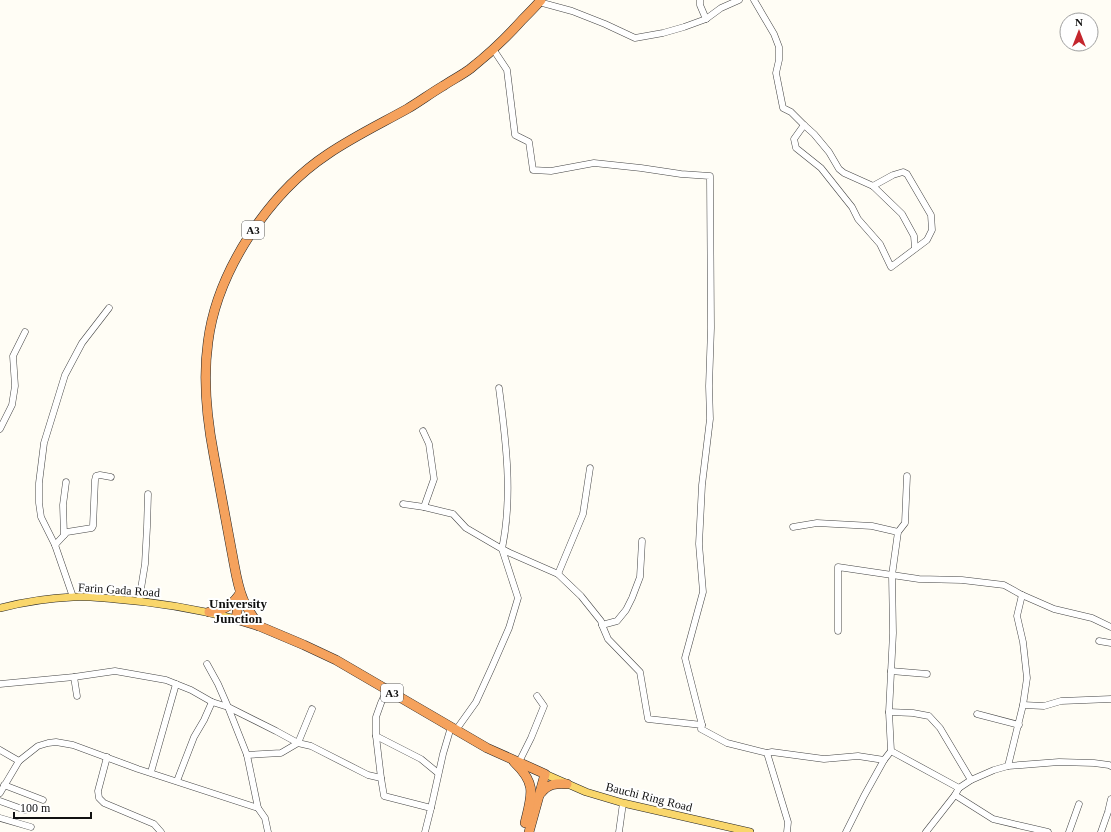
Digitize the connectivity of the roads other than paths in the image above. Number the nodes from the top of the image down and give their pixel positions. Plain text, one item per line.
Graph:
1 (700, 0) edge
2 (739, 0) edge
3 (754, 0) edge
4 (540, 1) edge
5 (706, 19) junction
6 (493, 49) junction
7 (804, 125) junction
8 (873, 186) junction
9 (915, 248) junction
10 (109, 308) dead end
11 (25, 332) dead end
12 (499, 388) dead end
13 (0, 429) edge
14 (423, 431) dead end
15 (590, 468) dead end
16 (907, 476) dead end
17 (111, 477) dead end
18 (66, 482) dead end
19 (148, 494) dead end
20 (403, 504) dead end
21 (424, 507) junction
22 (793, 527) dead end
23 (898, 532) junction
24 (64, 535) junction
25 (642, 541) dead end
26 (55, 545) junction
27 (502, 549) junction
28 (558, 574) junction
29 (892, 575) junction
30 (241, 595) junction
31 (1022, 595) junction
32 (73, 597) junction
33 (139, 601) junction
34 (0, 608) edge
35 (209, 612) junction
36 (239, 620) junction
37 (602, 625) junction
38 (259, 626) junction
39 (1111, 627) edge
40 (838, 631) dead end
41 (1099, 641) dead end
42 (1111, 643) edge
43 (207, 664) dead end
44 (891, 671) junction
45 (927, 674) dead end
46 (74, 677) junction
47 (0, 684) edge
48 (176, 684) junction
49 (387, 690) junction
50 (77, 696) dead end
51 (537, 696) dead end
52 (1111, 699) edge
53 (212, 702) junction
54 (1023, 705) junction
55 (228, 707) junction
56 (312, 709) dead end
57 (889, 712) junction
58 (977, 714) dead end
59 (702, 725) junction
60 (1019, 725) junction
61 (454, 729) junction
62 (376, 736) junction
63 (298, 743) junction
64 (0, 750) edge
65 (891, 751) junction
66 (767, 753) junction
67 (247, 755) junction
68 (107, 757) junction
69 (509, 758) junction
70 (884, 760) junction
71 (19, 761) junction
72 (519, 762) junction
73 (1008, 766) junction
74 (1111, 766) edge
75 (151, 772) junction
76 (438, 773) junction
77 (545, 774) junction
78 (381, 778) junction
79 (177, 780) junction
80 (971, 780) junction
81 (567, 784) junction
82 (4, 785) junction
83 (960, 788) junction
84 (0, 793) edge
85 (955, 795) junction
86 (540, 796) junction
87 (1111, 799) edge
88 (43, 800) dead end
89 (0, 801) edge
90 (623, 803) junction
91 (1079, 804) dead end
92 (258, 808) junction
93 (431, 808) junction
94 (25, 810) dead end
95 (0, 818) edge
96 (31, 827) dead end
97 (161, 832) edge
98 (268, 832) edge
99 (425, 832) edge
100 (523, 832) edge
101 (529, 832) edge
102 (619, 832) edge
103 (750, 832) edge
104 (787, 832) edge
105 (846, 832) edge
106 (926, 832) edge
107 (1048, 832) edge
108 (1069, 832) edge
109 (1102, 832) edge

1 - 5 street
2 - 5 street
3 - 7 street
4 - 5 street
4 - 6 highway, A3
6 - 30 highway, A3
6 - 59 street
7 - 8 street
7 - 9 street
8 - 9 street
8 - 9 street
10 - 26 street
11 - 13 street
12 - 27 street
14 - 21 street
15 - 28 street
16 - 23 street
17 - 24 street
18 - 24 street
19 - 33 street
20 - 21 street
21 - 27 street
22 - 23 street
23 - 29 street
24 - 26 street
25 - 37 street
26 - 32 street
27 - 28 street
27 - 61 street
28 - 37 street
29 - 31 street
29 - 40 street
29 - 44 street
30 - 35 highway
30 - 36 highway, A3
30 - 38 highway, A3
31 - 39 street
31 - 54 street
32 - 33 main road, Farin Gada Road
32 - 34 main road, Farin Gada Road
33 - 35 main road, Farin Gada Road
35 - 36 main road, Farin Gada Road
36 - 38 highway, A3
37 - 59 street
38 - 49 highway, A3
41 - 42 street
43 - 55 street
44 - 45 street
44 - 57 street
46 - 47 street
46 - 48 street
46 - 50 street
48 - 53 street
48 - 75 street
49 - 61 highway, A3
49 - 62 street
51 - 72 street
52 - 54 street
53 - 55 street
53 - 79 street
54 - 60 street
55 - 63 street
55 - 67 street
56 - 63 street
57 - 65 street
57 - 80 street
58 - 60 street
59 - 66 street
60 - 73 street
61 - 69 highway, A3
61 - 76 street
62 - 76 street
62 - 78 street
63 - 67 street
63 - 78 street
64 - 71 street
65 - 70 street
65 - 83 street
66 - 70 street
66 - 104 street
67 - 92 street
68 - 71 street
68 - 75 street
68 - 97 street
69 - 72 highway, A3
69 - 100 highway, A3
70 - 105 street
71 - 82 street
72 - 77 highway, A3
73 - 74 street
73 - 80 street
75 - 79 street
76 - 93 street
77 - 81 main road, Bauchi Ring Road
77 - 86 highway
78 - 93 street
79 - 92 street
80 - 83 street
81 - 86 highway
81 - 90 main road, Bauchi Ring Road
82 - 84 street
82 - 88 street
83 - 85 street
85 - 106 street
85 - 107 street
86 - 101 highway
87 - 109 street
89 - 94 street
90 - 102 street
90 - 103 main road, Bauchi Ring Road
91 - 108 street
92 - 98 street
93 - 99 street
95 - 96 street

